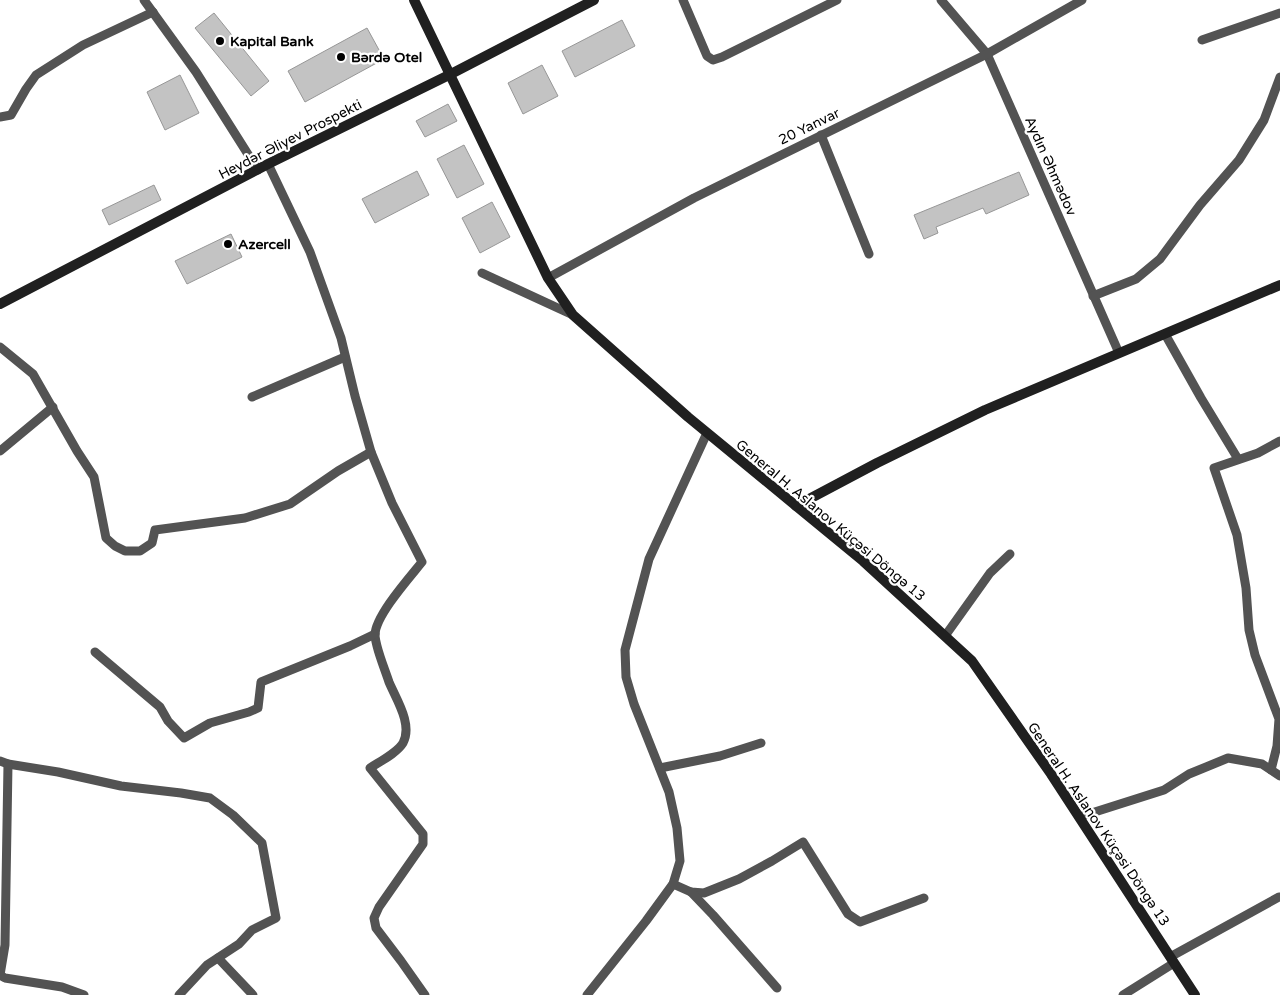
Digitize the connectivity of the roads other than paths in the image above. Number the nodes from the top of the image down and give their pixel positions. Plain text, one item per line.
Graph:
1 (144, 0) edge
2 (414, 0) edge
3 (594, 0) edge
4 (683, 0) edge
5 (837, 0) edge
6 (941, 0) edge
7 (1082, 0) edge
8 (153, 12) junction
9 (1280, 13) edge
10 (1202, 40) dead end
11 (986, 54) junction
12 (449, 74) junction
13 (1280, 77) edge
14 (0, 117) edge
15 (821, 135) junction
16 (268, 164) junction
17 (258, 170) junction
18 (869, 254) dead end
19 (482, 273) dead end
20 (548, 278) junction
21 (1280, 285) edge
22 (1093, 296) junction
23 (0, 304) edge
24 (573, 315) junction
25 (1165, 334) junction
26 (0, 347) edge
27 (1119, 353) junction
28 (346, 356) junction
29 (252, 397) dead end
30 (53, 407) junction
31 (707, 433) junction
32 (1280, 441) edge
33 (0, 451) edge
34 (371, 452) junction
35 (1238, 459) junction
36 (796, 506) junction
37 (1010, 554) dead end
38 (375, 634) junction
39 (945, 636) junction
40 (95, 652) dead end
41 (761, 743) dead end
42 (4, 763) edge
43 (660, 768) junction
44 (1271, 770) junction
45 (1280, 776) edge
46 (1079, 817) junction
47 (673, 884) junction
48 (691, 892) junction
49 (924, 898) dead end
50 (1279, 898) edge
51 (218, 958) junction
52 (1172, 960) junction
53 (0, 976) edge
54 (776, 988) dead end
55 (84, 995) edge
56 (180, 995) edge
57 (253, 995) edge
58 (425, 995) edge
59 (587, 995) edge
60 (1123, 995) edge
61 (1195, 995) edge

1 - 8 street
2 - 12 main road, General H. Aslanov Küçəsi Döngə 13
3 - 12 main road, Heydər Əliyev Prospekti
4 - 5 street
6 - 11 street, Aydın Əhmədov
7 - 11 street, 20 Yanvar
8 - 14 street
8 - 17 street
9 - 10 street
11 - 15 street, 20 Yanvar
11 - 22 street, Aydın Əhmədov
12 - 16 main road, Heydər Əliyev Prospekti
12 - 20 main road, General H. Aslanov Küçəsi Döngə 13
13 - 22 street
15 - 18 street
15 - 20 street, 20 Yanvar
16 - 17 main road, Heydər Əliyev Prospekti
16 - 28 street
17 - 23 main road, Heydər Əliyev Prospekti
19 - 24 street
20 - 24 main road, General H. Aslanov Küçəsi Döngə 13
21 - 25 main road
22 - 27 street, Aydın Əhmədov
24 - 31 main road, General H. Aslanov Küçəsi Döngə 13
25 - 27 main road
25 - 35 street
26 - 30 street
27 - 36 main road
28 - 29 street
28 - 34 street
30 - 33 street
30 - 34 street
31 - 36 main road, General H. Aslanov Küçəsi Döngə 13
31 - 43 street
32 - 35 street
34 - 38 street
35 - 44 street
36 - 39 main road, General H. Aslanov Küçəsi Döngə 13
37 - 39 street
38 - 40 street
38 - 58 street
39 - 46 main road, General H. Aslanov Küçəsi Döngə 13
41 - 43 street
42 - 51 street
42 - 53 street
43 - 47 street
44 - 45 street
44 - 46 street
46 - 52 main road, General H. Aslanov Küçəsi Döngə 13
47 - 48 street
47 - 59 street
48 - 49 street
48 - 54 street
50 - 52 street
51 - 56 street
51 - 57 street
52 - 60 street
52 - 61 main road, General H. Aslanov Küçəsi Döngə 13
53 - 55 street

